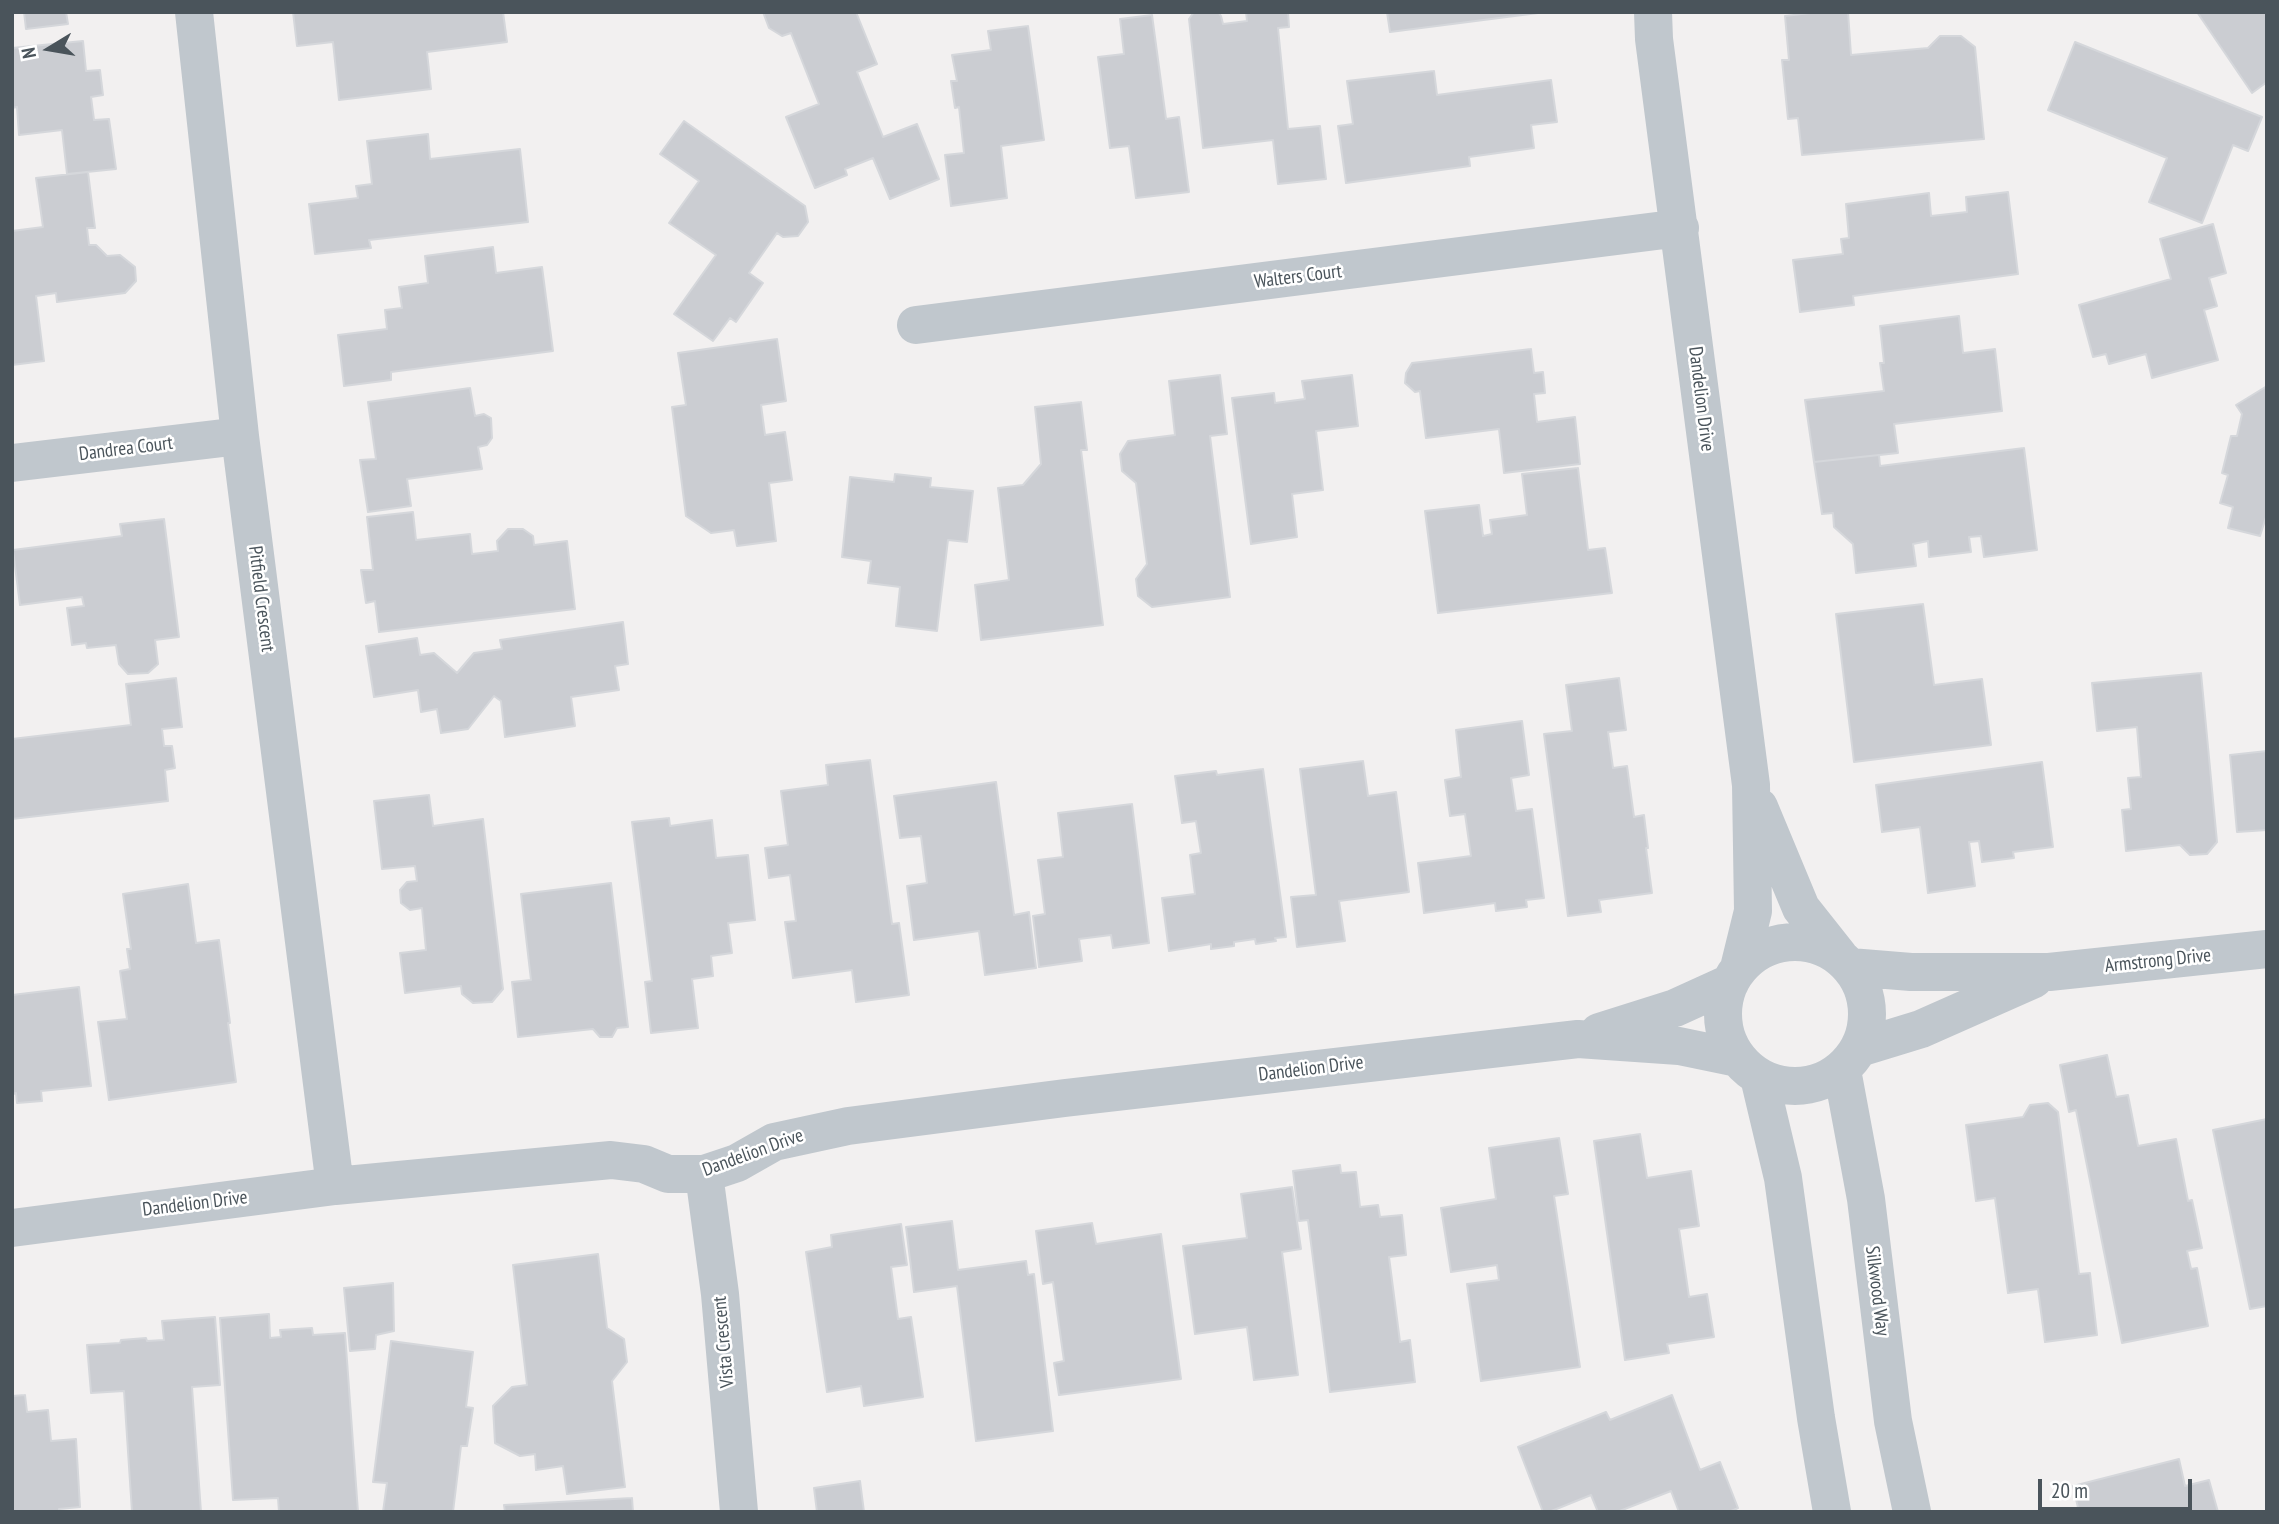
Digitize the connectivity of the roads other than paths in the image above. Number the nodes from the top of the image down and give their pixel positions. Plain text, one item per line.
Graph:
1 (194, 12) edge
2 (1653, 12) edge
3 (1680, 228) junction
4 (916, 325) dead end
5 (240, 436) junction
6 (12, 463) edge
7 (1751, 785) junction
8 (2267, 950) edge
9 (1845, 962) junction
10 (2049, 972) junction
11 (1735, 975) junction
12 (1577, 1039) junction
13 (1851, 1059) junction
14 (1748, 1067) junction
15 (704, 1174) junction
16 (335, 1186) junction
17 (12, 1228) edge
18 (738, 1512) edge
19 (1832, 1512) edge
20 (1912, 1512) edge

1 - 5 street, Pitfield Crescent
2 - 3 street, Dandelion Drive
3 - 4 street, Walters Court
3 - 7 street, Dandelion Drive
5 - 6 street, Dandrea Court
5 - 16 street, Pitfield Crescent
7 - 9 street, Dandelion Drive
7 - 11 street, Dandelion Drive
8 - 10 street, Armstrong Drive
9 - 10 street, Armstrong Drive
9 - 11 street
9 - 13 street
10 - 13 street, Armstrong Drive
11 - 12 street, Dandelion Drive
11 - 14 street
12 - 14 street, Dandelion Drive
12 - 15 street, Dandelion Drive
13 - 14 street
13 - 20 street, Silkwood Way
14 - 19 street
15 - 16 street, Dandelion Drive
15 - 18 street, Vista Crescent
16 - 17 street, Dandelion Drive

